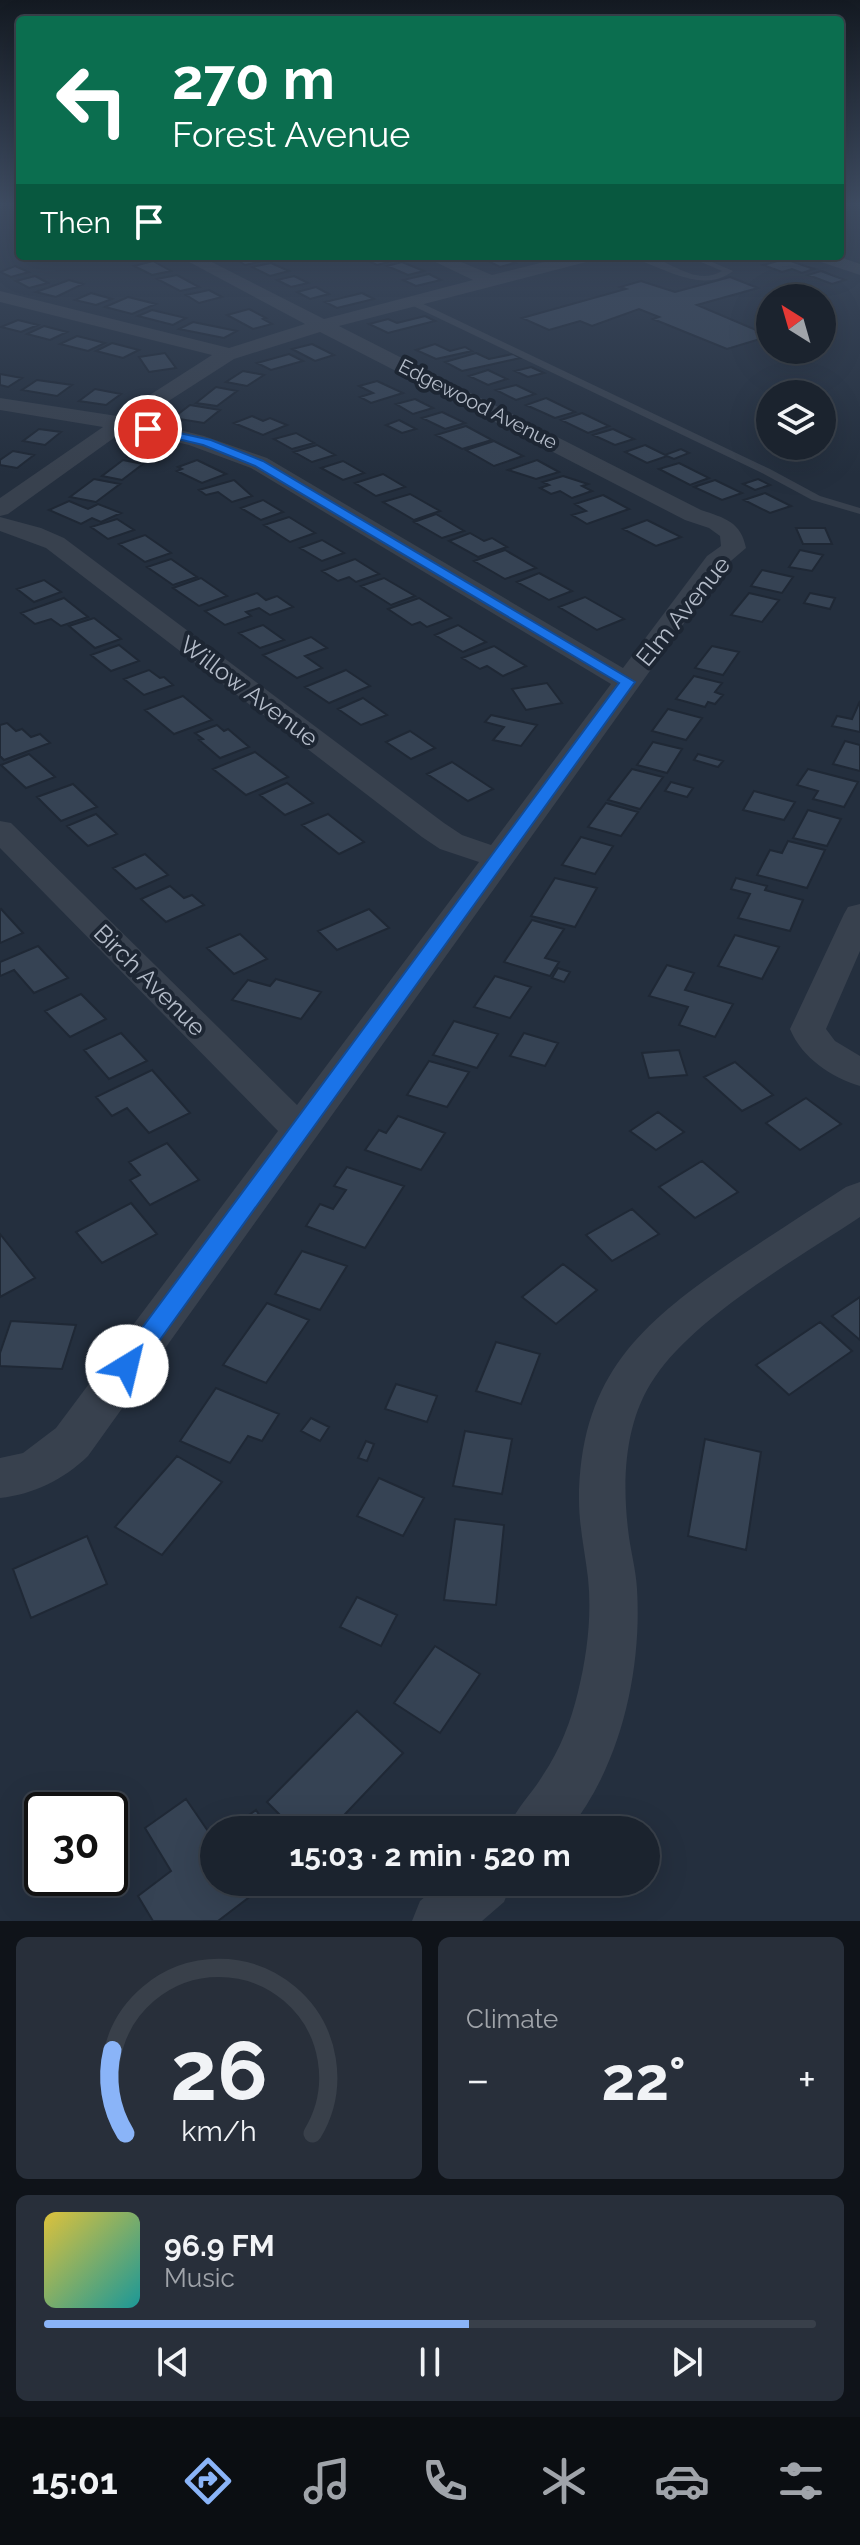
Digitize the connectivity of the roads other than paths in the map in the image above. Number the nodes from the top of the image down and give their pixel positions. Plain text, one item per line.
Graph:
1 (0, 296) edge
2 (265, 296) edge
3 (436, 296) edge
4 (412, 302) junction
5 (323, 325) junction
6 (230, 354) junction
7 (0, 404) edge
8 (122, 424) junction
9 (0, 509) edge
10 (860, 511) edge
11 (0, 524) edge
12 (727, 529) joint
13 (627, 682) junction
14 (0, 830) edge
15 (499, 858) junction
16 (860, 914) edge
17 (860, 1073) edge
18 (300, 1131) junction
19 (860, 1197) edge
20 (2, 1478) edge
21 (545, 1816) edge
22 (468, 1896) edge
23 (440, 1921) edge

1 - 6 street
2 - 5 street, Edgewood Avenue
3 - 4 street
4 - 5 street
4 - 10 lane
5 - 6 street
5 - 12 street, Edgewood Avenue
6 - 8 street
7 - 8 street
8 - 9 street
8 - 13 street
11 - 15 street, Willow Avenue
12 - 13 street, Elm Avenue
13 - 15 street, Elm Avenue
14 - 18 street, Birch Avenue
15 - 18 street, Elm Avenue
16 - 17 street
18 - 20 street, Elm Avenue
19 - 21 street
22 - 23 street

